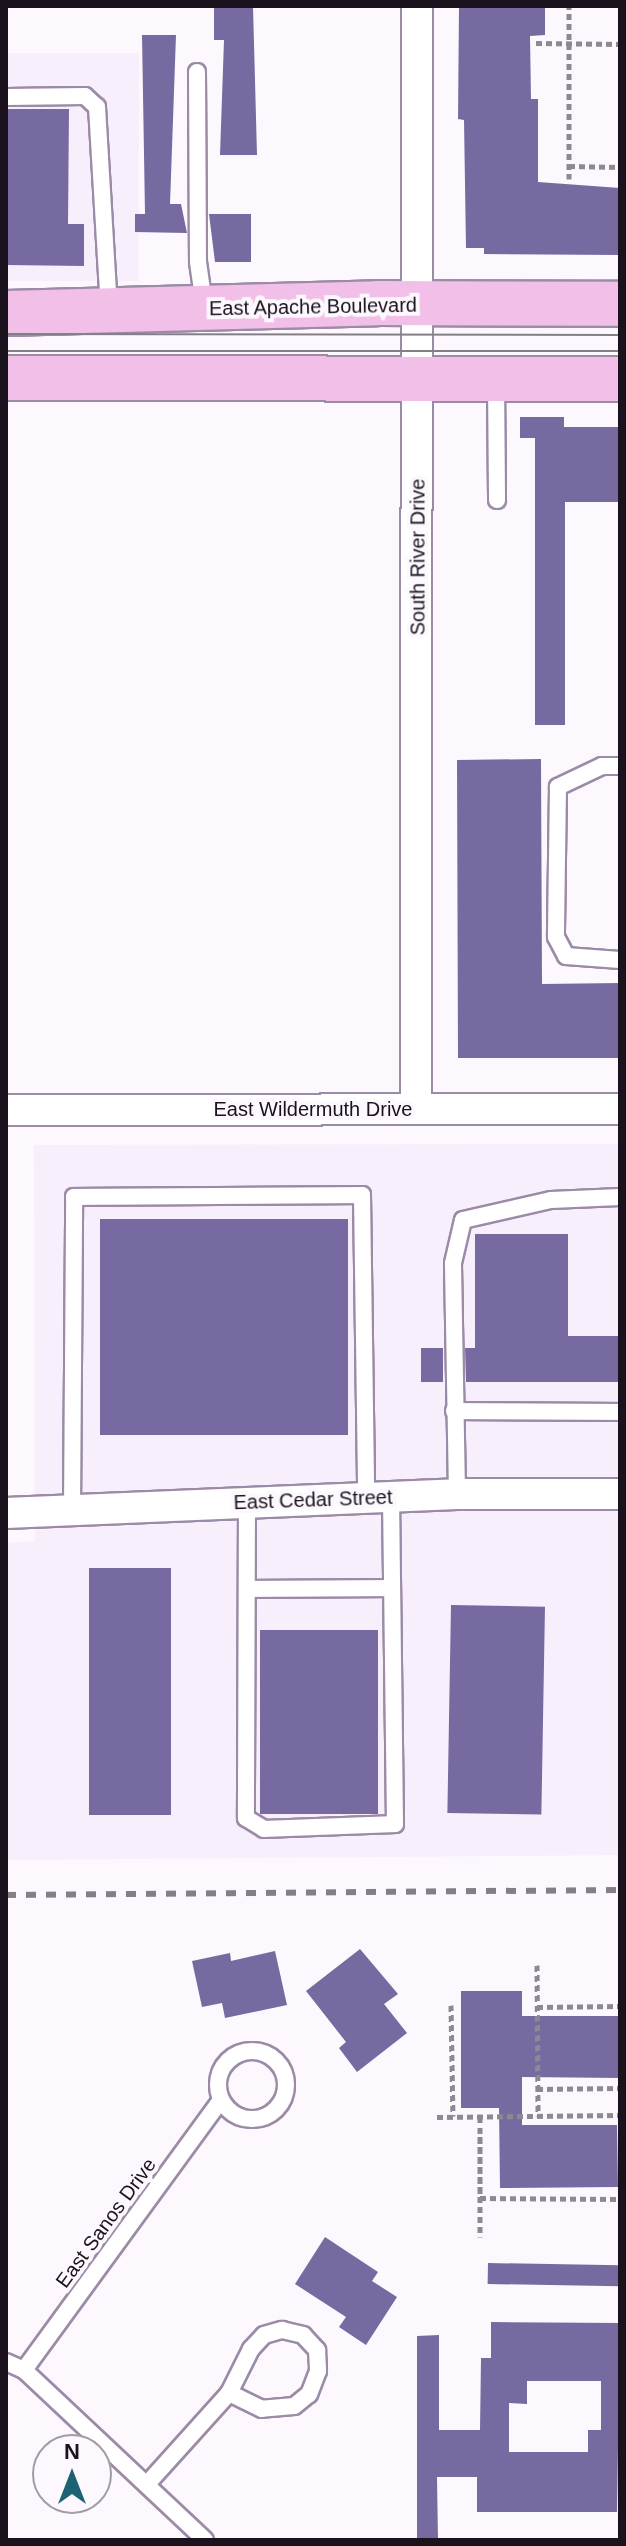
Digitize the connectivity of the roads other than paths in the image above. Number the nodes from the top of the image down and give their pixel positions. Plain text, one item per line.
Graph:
1 (417, 6) edge
2 (197, 72) dead end
3 (6, 97) edge
4 (417, 304) junction
5 (620, 304) edge
6 (204, 310) junction
7 (6, 313) edge
8 (109, 313) junction
9 (6, 378) edge
10 (620, 379) edge
11 (496, 381) junction
12 (419, 382) junction
13 (497, 500) dead end
14 (620, 766) edge
15 (620, 960) edge
16 (416, 1108) junction
17 (620, 1109) edge
18 (6, 1110) edge
19 (620, 1197) edge
20 (454, 1411) junction
21 (620, 1412) edge
22 (457, 1494) junction
23 (620, 1494) edge
24 (378, 1498) junction
25 (247, 1503) junction
26 (72, 1510) junction
27 (6, 1513) edge
28 (392, 1588) junction
29 (247, 1589) junction
30 (221, 2100) junction
31 (6, 2362) edge
32 (24, 2370) junction
33 (229, 2393) junction
34 (148, 2483) junction
35 (205, 2540) edge

1 - 4 street, South River Drive
2 - 6 lane
3 - 8 lane
4 - 5 main road, East Apache Boulevard
4 - 6 main road, East Apache Boulevard
4 - 12 street, South River Drive
6 - 8 main road, East Apache Boulevard
7 - 8 main road, East Apache Boulevard
9 - 12 main road
10 - 11 main road
11 - 12 main road
11 - 13 lane
12 - 16 street, South River Drive
14 - 15 lane
16 - 17 street, East Wildermuth Drive
16 - 18 street, East Wildermuth Drive
19 - 20 lane
20 - 21 lane
20 - 22 lane
22 - 23 street, East Cedar Street
22 - 24 street, East Cedar Street
24 - 25 street, East Cedar Street
24 - 26 lane
24 - 28 lane
25 - 26 street, East Cedar Street
25 - 29 lane
26 - 27 street, East Cedar Street
28 - 29 lane
28 - 29 lane
30 - 30 lane, East Sanos Drive
30 - 32 lane, East Sanos Drive
31 - 32 lane
32 - 34 lane
33 - 33 lane
33 - 34 lane
34 - 35 lane

